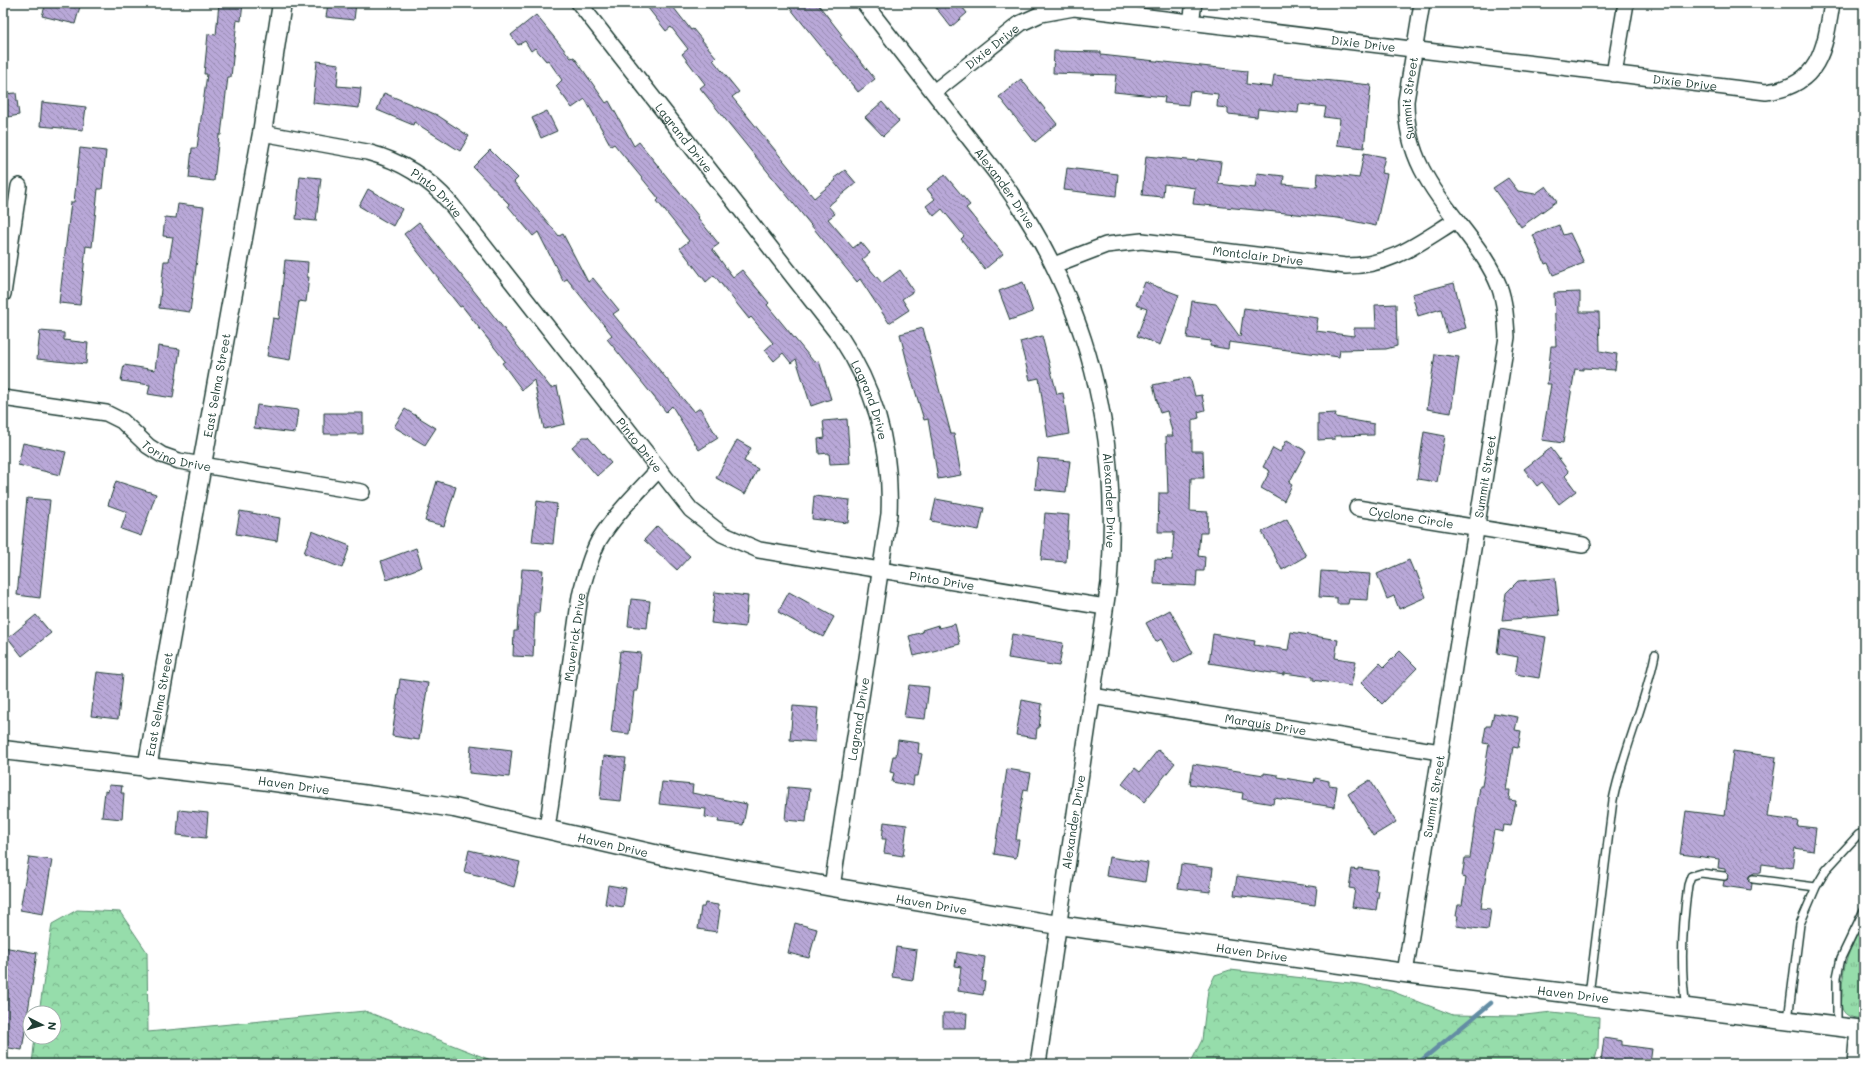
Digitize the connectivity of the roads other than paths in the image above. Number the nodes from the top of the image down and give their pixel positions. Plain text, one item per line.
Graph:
1 (282, 3) edge
2 (579, 3) edge
3 (864, 3) edge
4 (1194, 3) edge
5 (1422, 3) edge
6 (1626, 3) edge
7 (1832, 3) edge
8 (1191, 22) junction
9 (1414, 49) junction
10 (1614, 74) junction
11 (934, 92) junction
12 (262, 133) junction
13 (19, 186) dead end
14 (1456, 220) junction
15 (1054, 265) junction
16 (3, 294) edge
17 (3, 398) edge
18 (202, 465) junction
19 (659, 469) junction
20 (362, 492) dead end
21 (1357, 508) dead end
22 (1476, 528) junction
23 (1583, 546) dead end
24 (880, 570) junction
25 (1106, 607) junction
26 (1655, 655) dead end
27 (1092, 696) junction
28 (3, 750) edge
29 (1440, 752) junction
30 (147, 768) junction
31 (548, 829) junction
32 (1864, 832) edge
33 (1724, 876) dead end
34 (1753, 879) dead end
35 (832, 887) junction
36 (1816, 887) junction
37 (1864, 910) edge
38 (1058, 925) junction
39 (1405, 973) junction
40 (1588, 996) junction
41 (1686, 1008) junction
42 (1788, 1020) junction
43 (1837, 1026) junction
44 (1861, 1029) edge
45 (1038, 1064) edge
46 (1855, 1064) edge

1 - 12 street, East Selma Street
2 - 24 street, Lagrand Drive
3 - 11 street, Alexander Drive
4 - 8 street
5 - 9 street, Summit Street
6 - 10 street
7 - 10 street, Dixie Drive
8 - 9 street, Dixie Drive
8 - 11 street, Dixie Drive
9 - 10 street, Dixie Drive
9 - 14 street, Summit Street
11 - 15 street, Alexander Drive
12 - 18 street, East Selma Street
12 - 19 street, Pinto Drive
13 - 16 street
14 - 15 street, Montclair Drive
14 - 22 street, Summit Street
15 - 25 street, Alexander Drive
17 - 18 street, Torino Drive
18 - 20 street, Torino Drive
18 - 30 street, East Selma Street
19 - 24 street, Pinto Drive
19 - 31 street, Maverick Drive
21 - 22 street, Cyclone Circle
22 - 23 street, Cyclone Circle
22 - 29 street, Summit Street
24 - 25 street, Pinto Drive
24 - 35 street, Lagrand Drive
25 - 27 street, Alexander Drive
26 - 40 lane
27 - 29 street, Marquis Drive
27 - 38 street, Alexander Drive
28 - 30 street, Haven Drive
29 - 39 street, Summit Street
30 - 31 street, Haven Drive
31 - 35 street, Haven Drive
32 - 36 lane
33 - 41 lane
34 - 36 lane
35 - 38 street, Haven Drive
36 - 42 lane
37 - 43 lane
38 - 39 street, Haven Drive
38 - 45 street, Alexander Drive
39 - 40 street, Haven Drive
40 - 41 street, Haven Drive
41 - 42 street, Haven Drive
42 - 43 street, Haven Drive
43 - 44 street, Haven Drive
44 - 46 street

